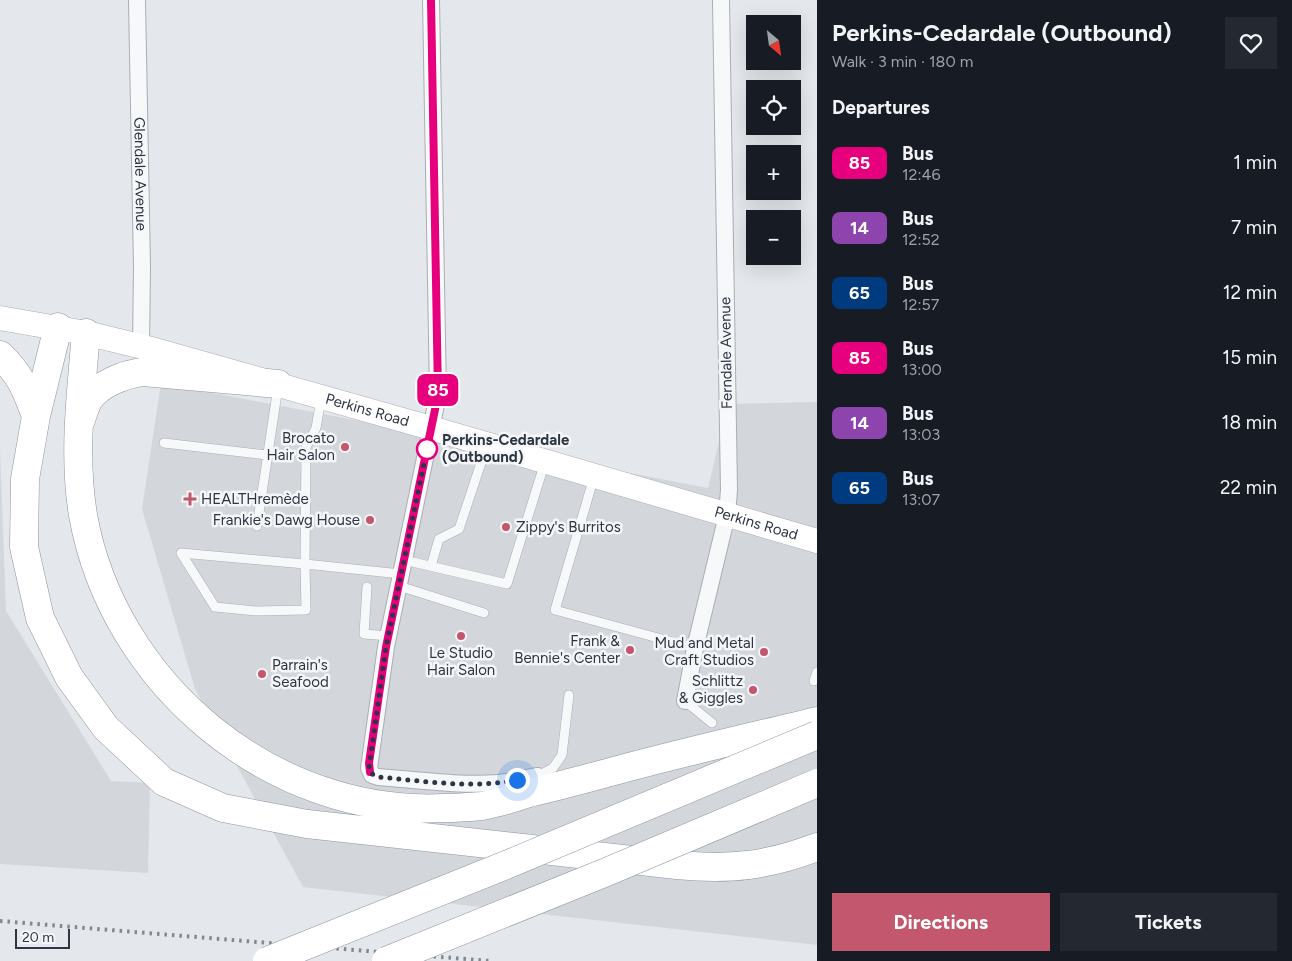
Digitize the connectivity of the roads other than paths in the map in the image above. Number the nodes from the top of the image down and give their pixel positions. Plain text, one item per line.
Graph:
1 (137, 0) edge
2 (431, 0) edge
3 (721, 0) edge
4 (0, 318) edge
5 (58, 327) junction
6 (86, 333) junction
7 (141, 347) junction
8 (0, 355) edge
9 (278, 384) junction
10 (322, 396) junction
11 (36, 416) junction
12 (79, 426) junction
13 (432, 428) junction
14 (164, 443) dead end
15 (487, 445) junction
16 (268, 456) junction
17 (546, 462) junction
18 (594, 476) junction
19 (727, 515) junction
20 (257, 526) dead end
21 (817, 541) edge
22 (305, 564) junction
23 (431, 566) junction
24 (401, 573) junction
25 (367, 587) dead end
26 (484, 613) dead end
27 (389, 636) junction
28 (695, 648) junction
29 (568, 695) dead end
30 (684, 701) joint
31 (817, 721) edge
32 (712, 723) dead end
33 (817, 735) edge
34 (538, 776) joint
35 (817, 783) edge
36 (817, 847) edge
37 (267, 961) edge
38 (386, 961) edge

1 - 7 street, Glendale Avenue
2 - 13 street
3 - 19 street, Ferndale Avenue
4 - 5 street, Perkins Road
5 - 6 street, Perkins Road
5 - 11 highway
6 - 7 street, Perkins Road
6 - 12 highway
7 - 9 street, Perkins Road
8 - 11 highway
9 - 10 street, Perkins Road
9 - 12 highway
9 - 16 lane
10 - 13 street, Perkins Road
10 - 22 lane
11 - 36 highway
12 - 31 highway
13 - 15 street, Perkins Road
13 - 24 street
14 - 16 lane
15 - 17 street, Perkins Road
15 - 23 lane
16 - 20 lane
17 - 18 street, Perkins Road
17 - 23 lane
18 - 19 street, Perkins Road
18 - 28 lane
19 - 21 street, Perkins Road
19 - 28 street, Ferndale Avenue
22 - 22 lane
22 - 24 lane
23 - 24 lane
24 - 26 lane
24 - 27 street
25 - 27 lane
27 - 34 street
28 - 30 street, Ferndale Avenue
29 - 34 lane
30 - 32 lane
33 - 37 highway, bridge
35 - 38 highway, bridge

